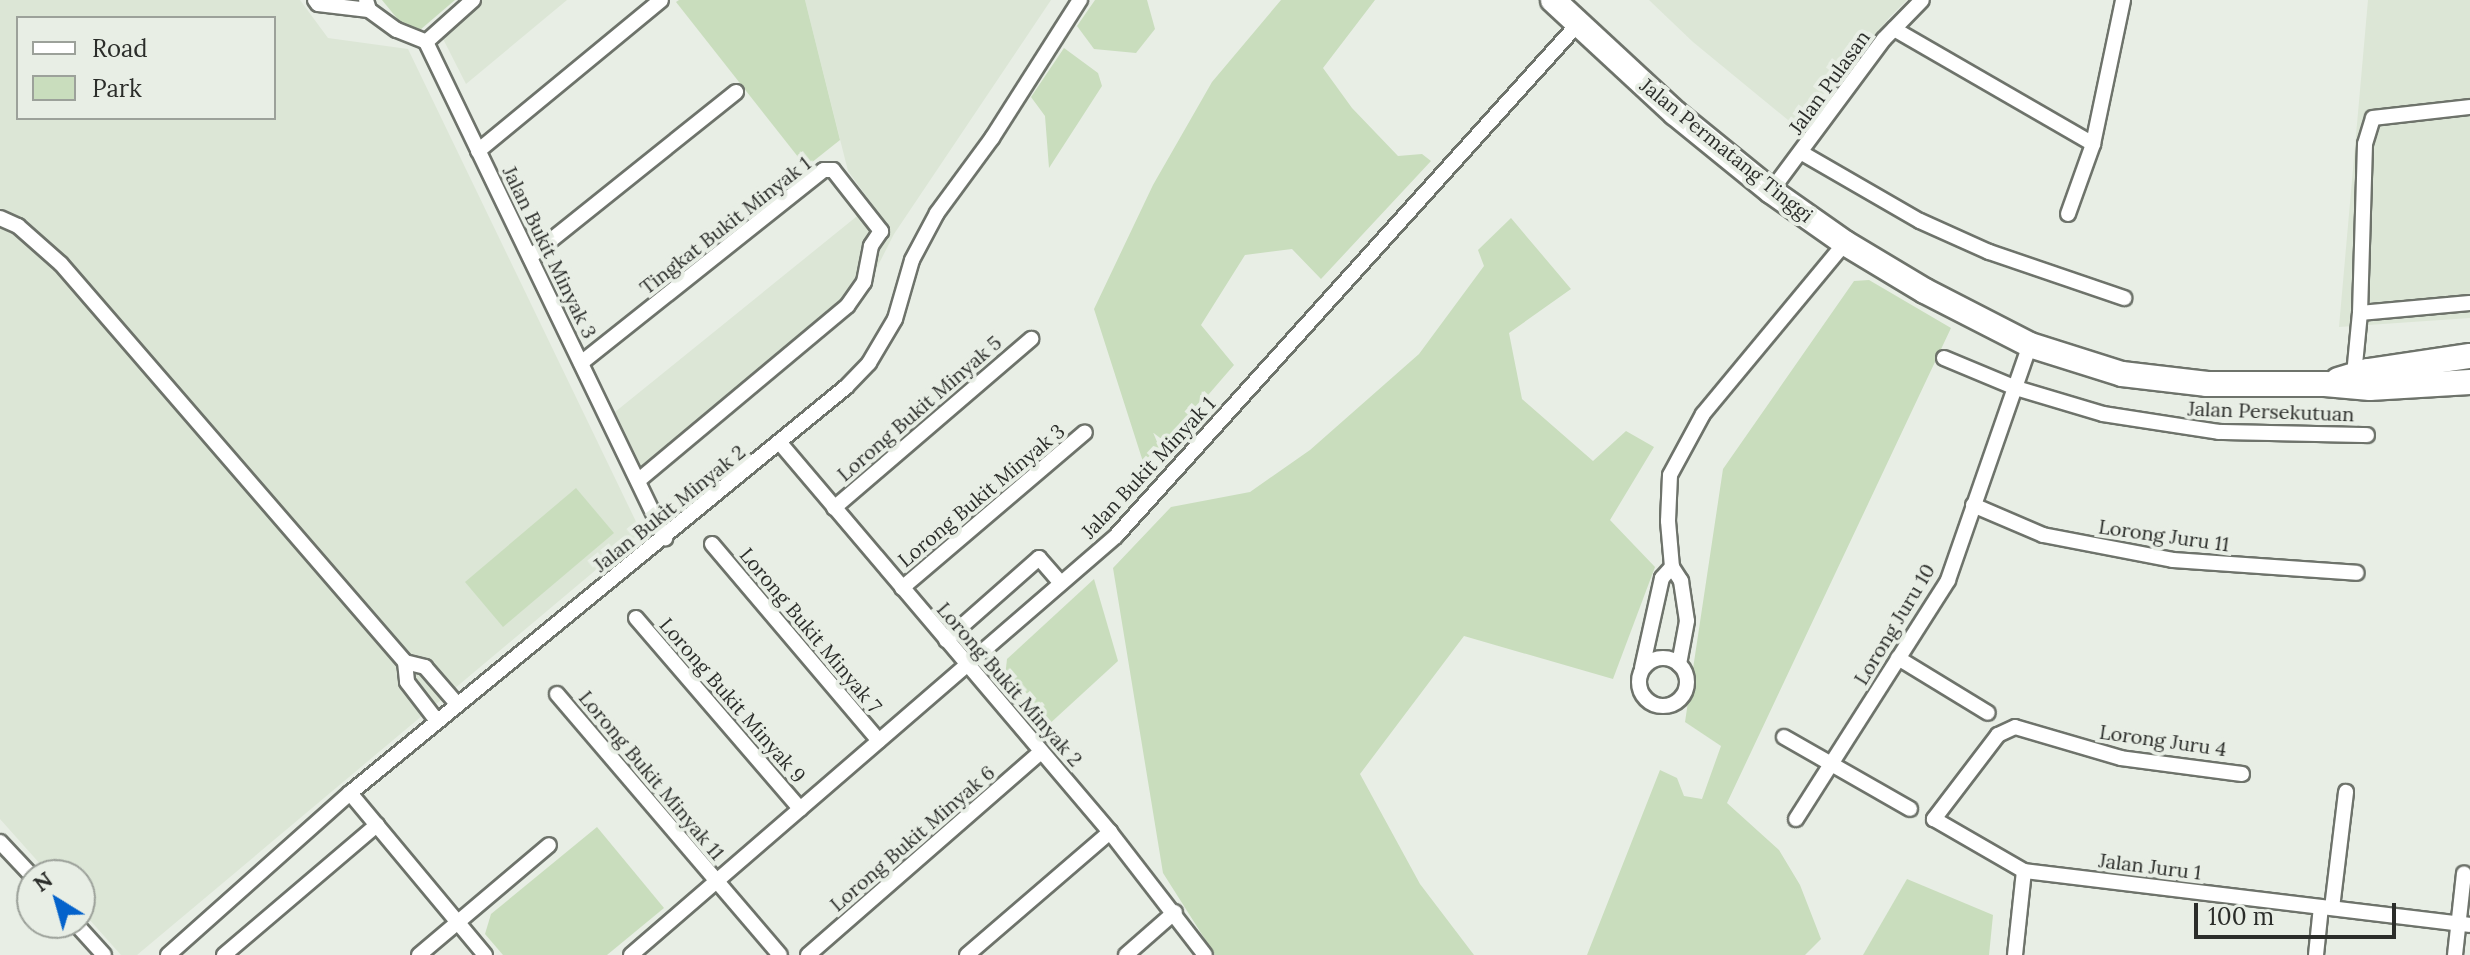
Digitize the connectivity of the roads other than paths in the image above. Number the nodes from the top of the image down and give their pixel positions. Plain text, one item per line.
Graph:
1 (315, 0) edge
2 (473, 0) edge
3 (661, 0) edge
4 (1080, 0) edge
5 (1553, 0) edge
6 (1922, 0) edge
7 (2123, 0) edge
8 (368, 5) edge
9 (1578, 24) junction
10 (1894, 29) junction
11 (426, 42) junction
12 (736, 92) dead end
13 (2470, 107) edge
14 (2093, 144) junction
15 (478, 151) junction
16 (1802, 153) junction
17 (1771, 191) junction
18 (2068, 214) dead end
19 (0, 218) edge
20 (881, 231) joint
21 (1845, 243) junction
22 (530, 257) junction
23 (2124, 298) dead end
24 (2470, 303) edge
25 (2360, 313) junction
26 (1031, 339) dead end
27 (2030, 345) junction
28 (2470, 356) edge
29 (1944, 358) dead end
30 (581, 363) junction
31 (2354, 375) junction
32 (2470, 382) edge
33 (2325, 384) junction
34 (2016, 388) junction
35 (1085, 432) dead end
36 (2367, 435) dead end
37 (780, 443) junction
38 (639, 480) junction
39 (1973, 505) junction
40 (834, 508) junction
41 (665, 538) junction
42 (712, 544) dead end
43 (1672, 567) junction
44 (2357, 573) dead end
45 (1061, 583) junction
46 (902, 588) junction
47 (636, 618) dead end
48 (946, 640) junction
49 (1898, 658) junction
50 (405, 662) junction
51 (1679, 664) junction
52 (967, 665) junction
53 (1642, 668) junction
54 (557, 694) dead end
55 (457, 704) junction
56 (1988, 713) dead end
57 (437, 721) junction
58 (1784, 737) dead end
59 (879, 741) junction
60 (1041, 752) junction
61 (1831, 763) junction
62 (2242, 774) dead end
63 (2346, 792) dead end
64 (350, 793) junction
65 (800, 809) junction
66 (1910, 809) dead end
67 (1796, 819) dead end
68 (1934, 819) joint
69 (377, 825) junction
70 (1110, 832) junction
71 (0, 842) edge
72 (549, 845) dead end
73 (6, 858) edge
74 (2024, 871) junction
75 (2464, 873) dead end
76 (716, 881) junction
77 (2326, 908) junction
78 (1175, 912) junction
79 (458, 922) junction
80 (2464, 925) edge
81 (90, 939) edge
82 (104, 955) edge
83 (168, 955) edge
84 (224, 955) edge
85 (419, 955) edge
86 (485, 955) edge
87 (631, 955) edge
88 (780, 955) edge
89 (808, 955) edge
90 (967, 955) edge
91 (1126, 955) edge
92 (1205, 955) edge
93 (2015, 955) edge
94 (2316, 955) edge
95 (2455, 955) edge

1 - 8 street
2 - 11 street
3 - 15 street
4 - 37 street, Jalan Bukit Minyak 2
5 - 9 highway, Jalan Permatang Tinggi
6 - 10 street, Jalan Pulasan
7 - 14 street
8 - 11 street
9 - 17 highway, Jalan Permatang Tinggi
9 - 45 street, Jalan Bukit Minyak 1
10 - 14 street
10 - 16 street, Jalan Pulasan
11 - 15 street, Jalan Bukit Minyak 3
12 - 22 street
13 - 25 street
14 - 18 street
15 - 22 street, Jalan Bukit Minyak 3
16 - 17 street, Jalan Pulasan
16 - 23 street
17 - 21 highway, Jalan Permatang Tinggi
19 - 50 street
20 - 30 street, Tingkat Bukit Minyak 1
20 - 38 street, Jalan Bukit Minyak 2
21 - 27 highway, Jalan Permatang Tinggi
21 - 43 street
22 - 30 street, Jalan Bukit Minyak 3
24 - 25 street
25 - 31 street
26 - 40 street, Lorong Bukit Minyak 5
27 - 33 highway, Jalan Permatang Tinggi
27 - 34 street, Lorong Juru 10
28 - 31 highway, Jalan Permatang Tinggi
29 - 34 street, Jalan Persekutuan
30 - 38 street, Jalan Bukit Minyak 3
31 - 33 highway, Jalan Permatang Tinggi
32 - 33 highway, Jalan Permatang Tinggi
34 - 36 street, Jalan Persekutuan
34 - 39 street, Lorong Juru 10
35 - 46 street, Lorong Bukit Minyak 3
37 - 40 street, Lorong Bukit Minyak 2
37 - 41 street, Jalan Bukit Minyak 2
38 - 41 street, Jalan Bukit Minyak 3
39 - 44 street, Lorong Juru 11
39 - 49 street, Lorong Juru 10
40 - 46 street, Lorong Bukit Minyak 2
41 - 55 street, Jalan Bukit Minyak 2
42 - 59 street, Lorong Bukit Minyak 7
43 - 51 street
43 - 53 street
45 - 48 street
45 - 52 street, Jalan Bukit Minyak 1
46 - 48 street, Lorong Bukit Minyak 2
47 - 65 street, Lorong Bukit Minyak 9
48 - 52 street, Lorong Bukit Minyak 2
49 - 56 street
49 - 61 street, Lorong Juru 10
50 - 55 street
50 - 57 street
51 - 53 street
51 - 53 street
52 - 59 street, Jalan Bukit Minyak 1
52 - 60 street, Lorong Bukit Minyak 2
54 - 76 street, Lorong Bukit Minyak 11
55 - 57 street, Jalan Bukit Minyak 2
57 - 64 street, Jalan Bukit Minyak 2
58 - 61 street
59 - 65 street, Jalan Bukit Minyak 1
60 - 70 street, Lorong Bukit Minyak 2
60 - 89 street, Lorong Bukit Minyak 6
61 - 66 street
61 - 67 street, Lorong Juru 10
62 - 68 street, Lorong Juru 4
63 - 77 street
64 - 69 street
64 - 83 street, Jalan Bukit Minyak 2
65 - 76 street, Jalan Bukit Minyak 1
68 - 74 street, Jalan Juru 1
69 - 79 street
69 - 84 street
70 - 78 street, Lorong Bukit Minyak 2
70 - 90 street
71 - 73 street
72 - 79 street
74 - 77 street, Jalan Juru 1
74 - 93 street
75 - 80 street
76 - 87 street, Jalan Bukit Minyak 1
76 - 88 street, Lorong Bukit Minyak 11
77 - 80 street, Jalan Juru 1
77 - 94 street
78 - 91 street
78 - 92 street, Lorong Bukit Minyak 2
79 - 85 street
79 - 86 street
80 - 95 street
81 - 82 street

